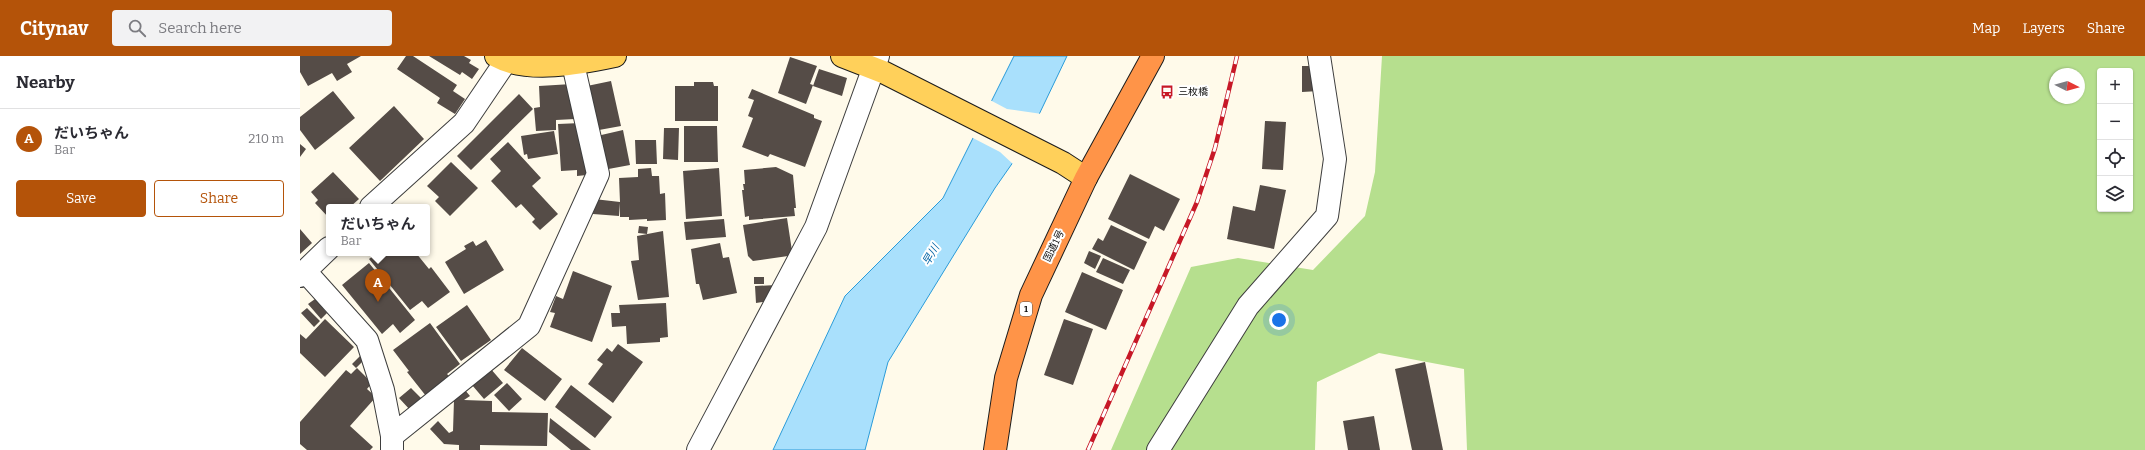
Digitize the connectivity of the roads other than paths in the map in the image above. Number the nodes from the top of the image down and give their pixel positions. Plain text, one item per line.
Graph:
1 (615, 56) edge
2 (842, 56) edge
3 (1153, 56) edge
4 (1319, 56) edge
5 (501, 59) edge
6 (573, 64) junction
7 (878, 65) edge
8 (1086, 178) junction
9 (375, 204) edge
10 (326, 251) edge
11 (302, 273) edge
12 (392, 443) edge
13 (698, 450) edge
14 (995, 450) edge
15 (1158, 450) edge

1 - 6 main road
2 - 7 main road
3 - 8 highway, 国道1号 / 1
4 - 15 street
5 - 6 main road
5 - 9 street
6 - 12 street
7 - 8 main road
7 - 13 street
8 - 14 highway, 国道1号 / 1
10 - 11 street
11 - 12 street

